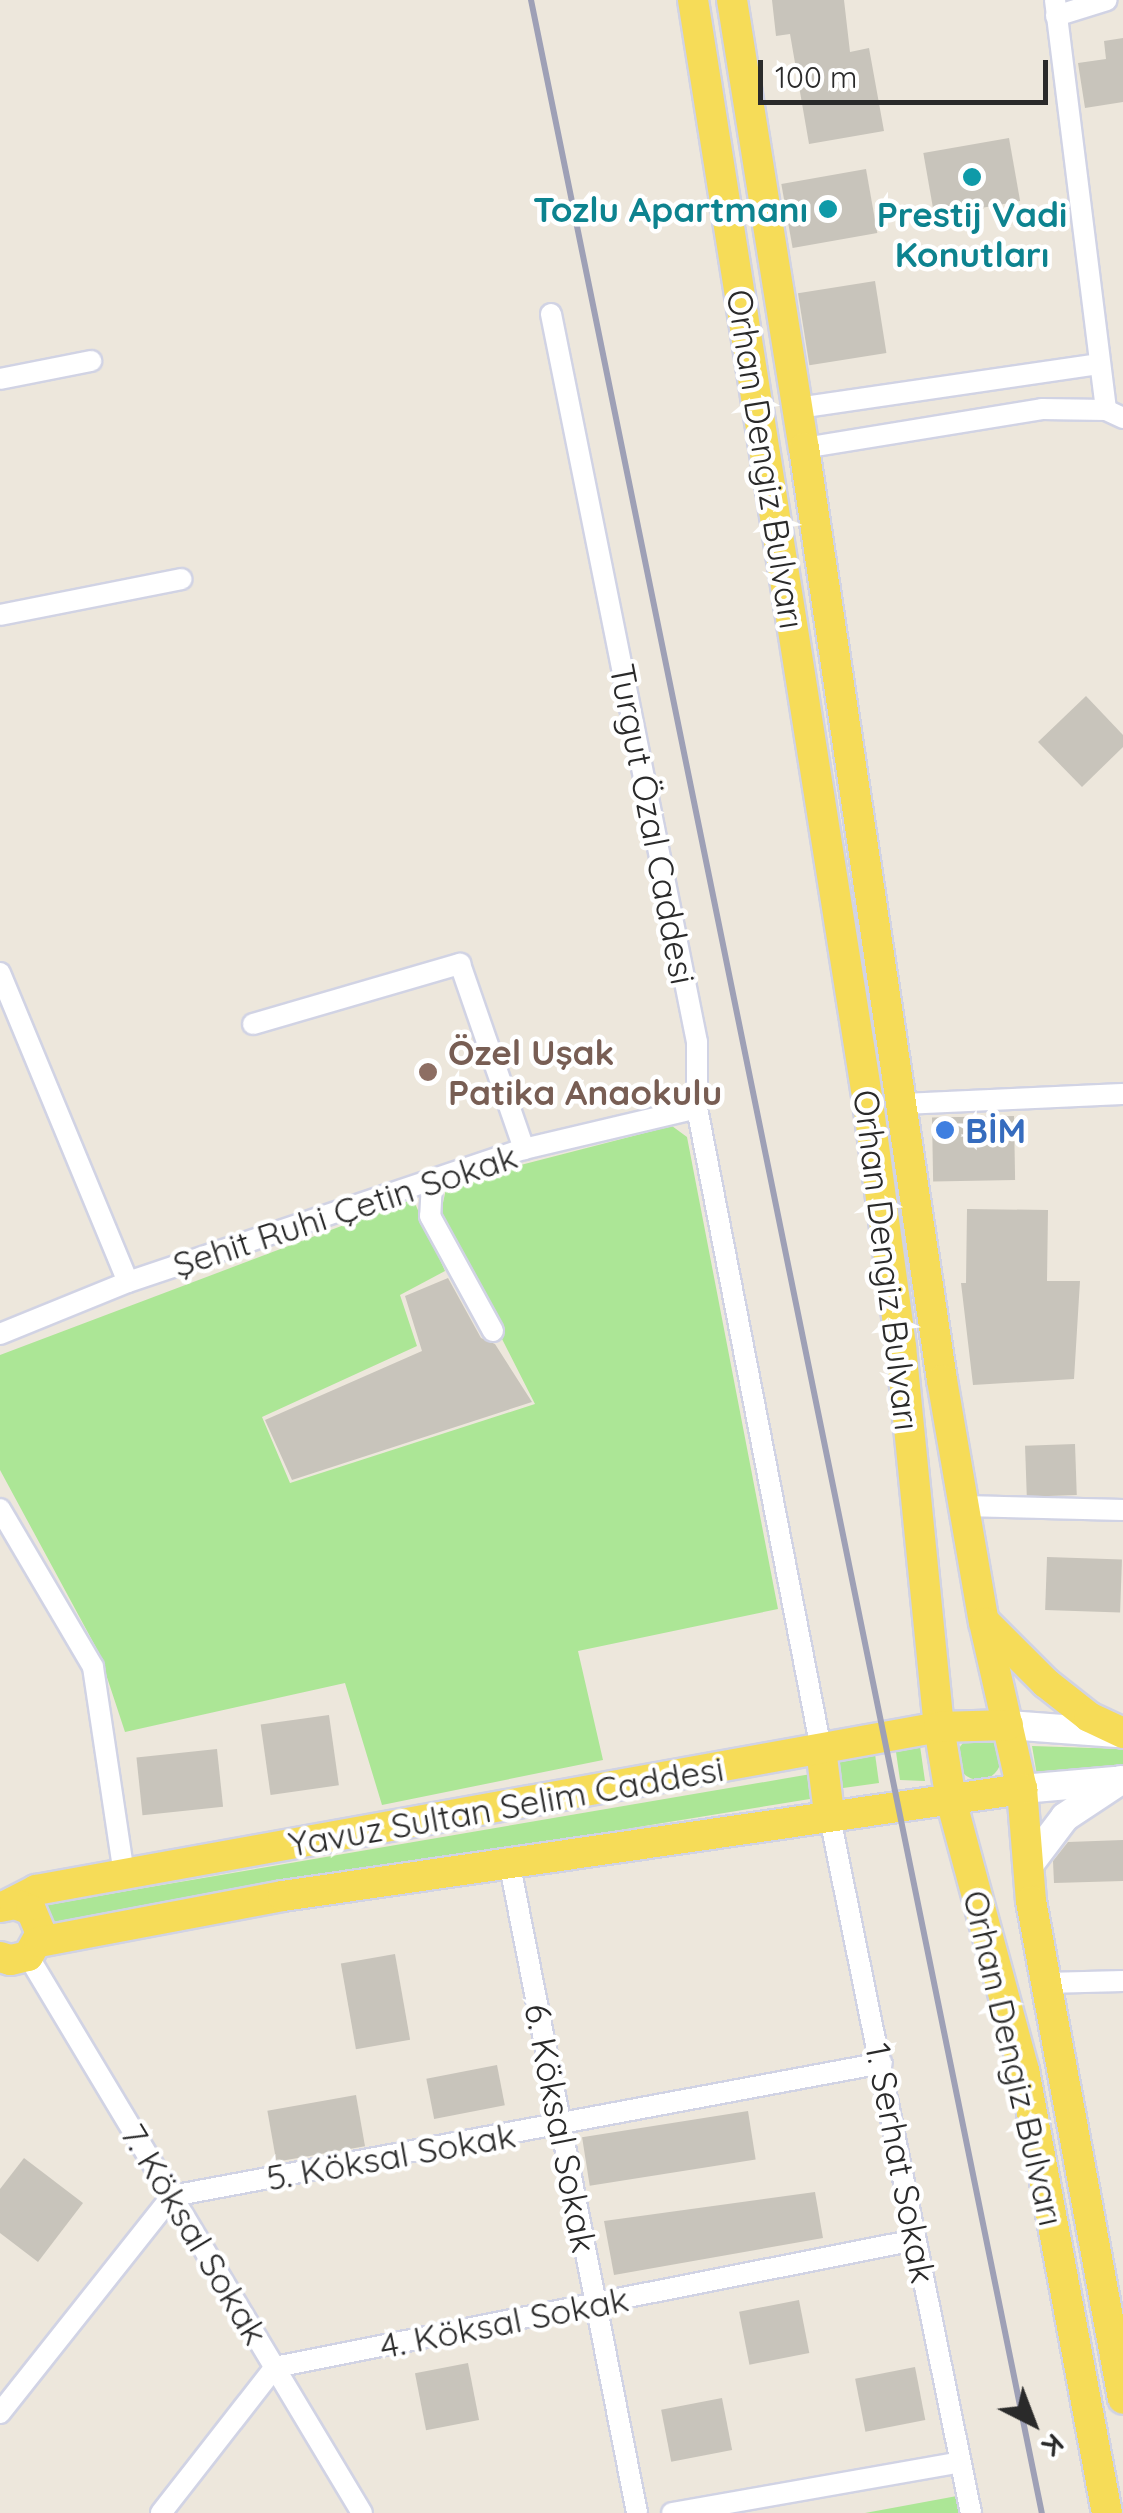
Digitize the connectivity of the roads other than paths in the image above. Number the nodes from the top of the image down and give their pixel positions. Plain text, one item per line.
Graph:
1 (693, 0) edge
2 (732, 0) edge
3 (1107, 0) edge
4 (1056, 8) edge
5 (551, 314) dead end
6 (91, 361) dead end
7 (1100, 364) junction
8 (0, 380) edge
9 (798, 408) junction
10 (1115, 414) edge
11 (804, 448) junction
12 (180, 579) dead end
13 (0, 615) edge
14 (0, 974) edge
15 (253, 1024) dead end
16 (1123, 1094) edge
17 (902, 1104) junction
18 (697, 1108) junction
19 (524, 1150) junction
20 (432, 1182) junction
21 (128, 1282) junction
22 (492, 1331) dead end
23 (0, 1334) edge
24 (964, 1506) junction
25 (0, 1509) edge
26 (1123, 1510) edge
27 (984, 1622) junction
28 (1008, 1726) junction
29 (938, 1728) junction
30 (1123, 1733) edge
31 (822, 1749) junction
32 (1122, 1780) edge
33 (1022, 1788) junction
34 (951, 1800) junction
35 (829, 1813) junction
36 (509, 1861) junction
37 (1028, 1866) junction
38 (124, 1875) junction
39 (3, 1906) edge
40 (22, 1953) edge
41 (1046, 1982) junction
42 (1123, 1982) edge
43 (0, 1984) edge
44 (882, 2063) junction
45 (561, 2126) junction
46 (172, 2196) junction
47 (915, 2240) junction
48 (596, 2305) junction
49 (1114, 2308) edge
50 (274, 2367) junction
51 (1123, 2399) edge
52 (0, 2413) edge
53 (960, 2462) junction
54 (161, 2513) edge
55 (362, 2513) edge
56 (638, 2513) edge
57 (672, 2513) edge
58 (970, 2513) edge
59 (1107, 2513) edge

1 - 29 main road, Orhan Dengiz Bulvarı
2 - 9 main road, Orhan Dengiz Bulvarı
3 - 4 street
4 - 7 street
5 - 18 street, Turgut Özal Caddesi
6 - 8 street
7 - 9 street
7 - 10 street
9 - 11 main road, Orhan Dengiz Bulvarı
10 - 11 street
11 - 17 main road, Orhan Dengiz Bulvarı
12 - 13 street
14 - 21 street
15 - 19 street
16 - 17 street
17 - 24 main road, Orhan Dengiz Bulvarı
18 - 19 street, Şehit Ruhi Çetin Sokak
18 - 31 street, Turgut Özal Caddesi
19 - 20 street, Şehit Ruhi Çetin Sokak
20 - 21 street, Şehit Ruhi Çetin Sokak
20 - 22 street
21 - 23 street, Şehit Ruhi Çetin Sokak
24 - 26 street
24 - 27 main road, Orhan Dengiz Bulvarı
25 - 38 street
27 - 28 main road, Orhan Dengiz Bulvarı
27 - 30 main road
28 - 29 main road, Yavuz Sultan Selim Caddesi
28 - 30 street
28 - 33 main road, Orhan Dengiz Bulvarı
29 - 31 main road, Yavuz Sultan Selim Caddesi
29 - 34 main road, Orhan Dengiz Bulvarı
31 - 35 main road
31 - 38 main road, Yavuz Sultan Selim Caddesi
32 - 33 street
32 - 37 street
33 - 34 main road, Yavuz Sultan Selim Caddesi
33 - 37 main road, Orhan Dengiz Bulvarı
34 - 35 main road, Yavuz Sultan Selim Caddesi
34 - 59 main road, Orhan Dengiz Bulvarı
35 - 36 main road, Yavuz Sultan Selim Caddesi
35 - 44 street, 1. Serhat Sokak
36 - 40 main road, Yavuz Sultan Selim Caddesi
36 - 45 street, 6. Köksal Sokak
37 - 41 main road, Orhan Dengiz Bulvarı
38 - 39 main road, Yavuz Sultan Selim Caddesi
39 - 40 main road
40 - 43 main road
40 - 46 street, 7. Köksal Sokak
41 - 42 street
41 - 49 main road, Orhan Dengiz Bulvarı
44 - 45 street, 5. Köksal Sokak
44 - 47 street, 1. Serhat Sokak
45 - 46 street, 5. Köksal Sokak
45 - 48 street, 6. Köksal Sokak
46 - 50 street, 7. Köksal Sokak
46 - 52 street
47 - 48 street, 4. Köksal Sokak
47 - 53 street, 1. Serhat Sokak
48 - 50 street, 4. Köksal Sokak
48 - 56 street, 6. Köksal Sokak
49 - 51 main road, Orhan Dengiz Bulvarı
50 - 54 street
50 - 55 street, 7. Köksal Sokak
53 - 57 street
53 - 58 street, 1. Serhat Sokak

